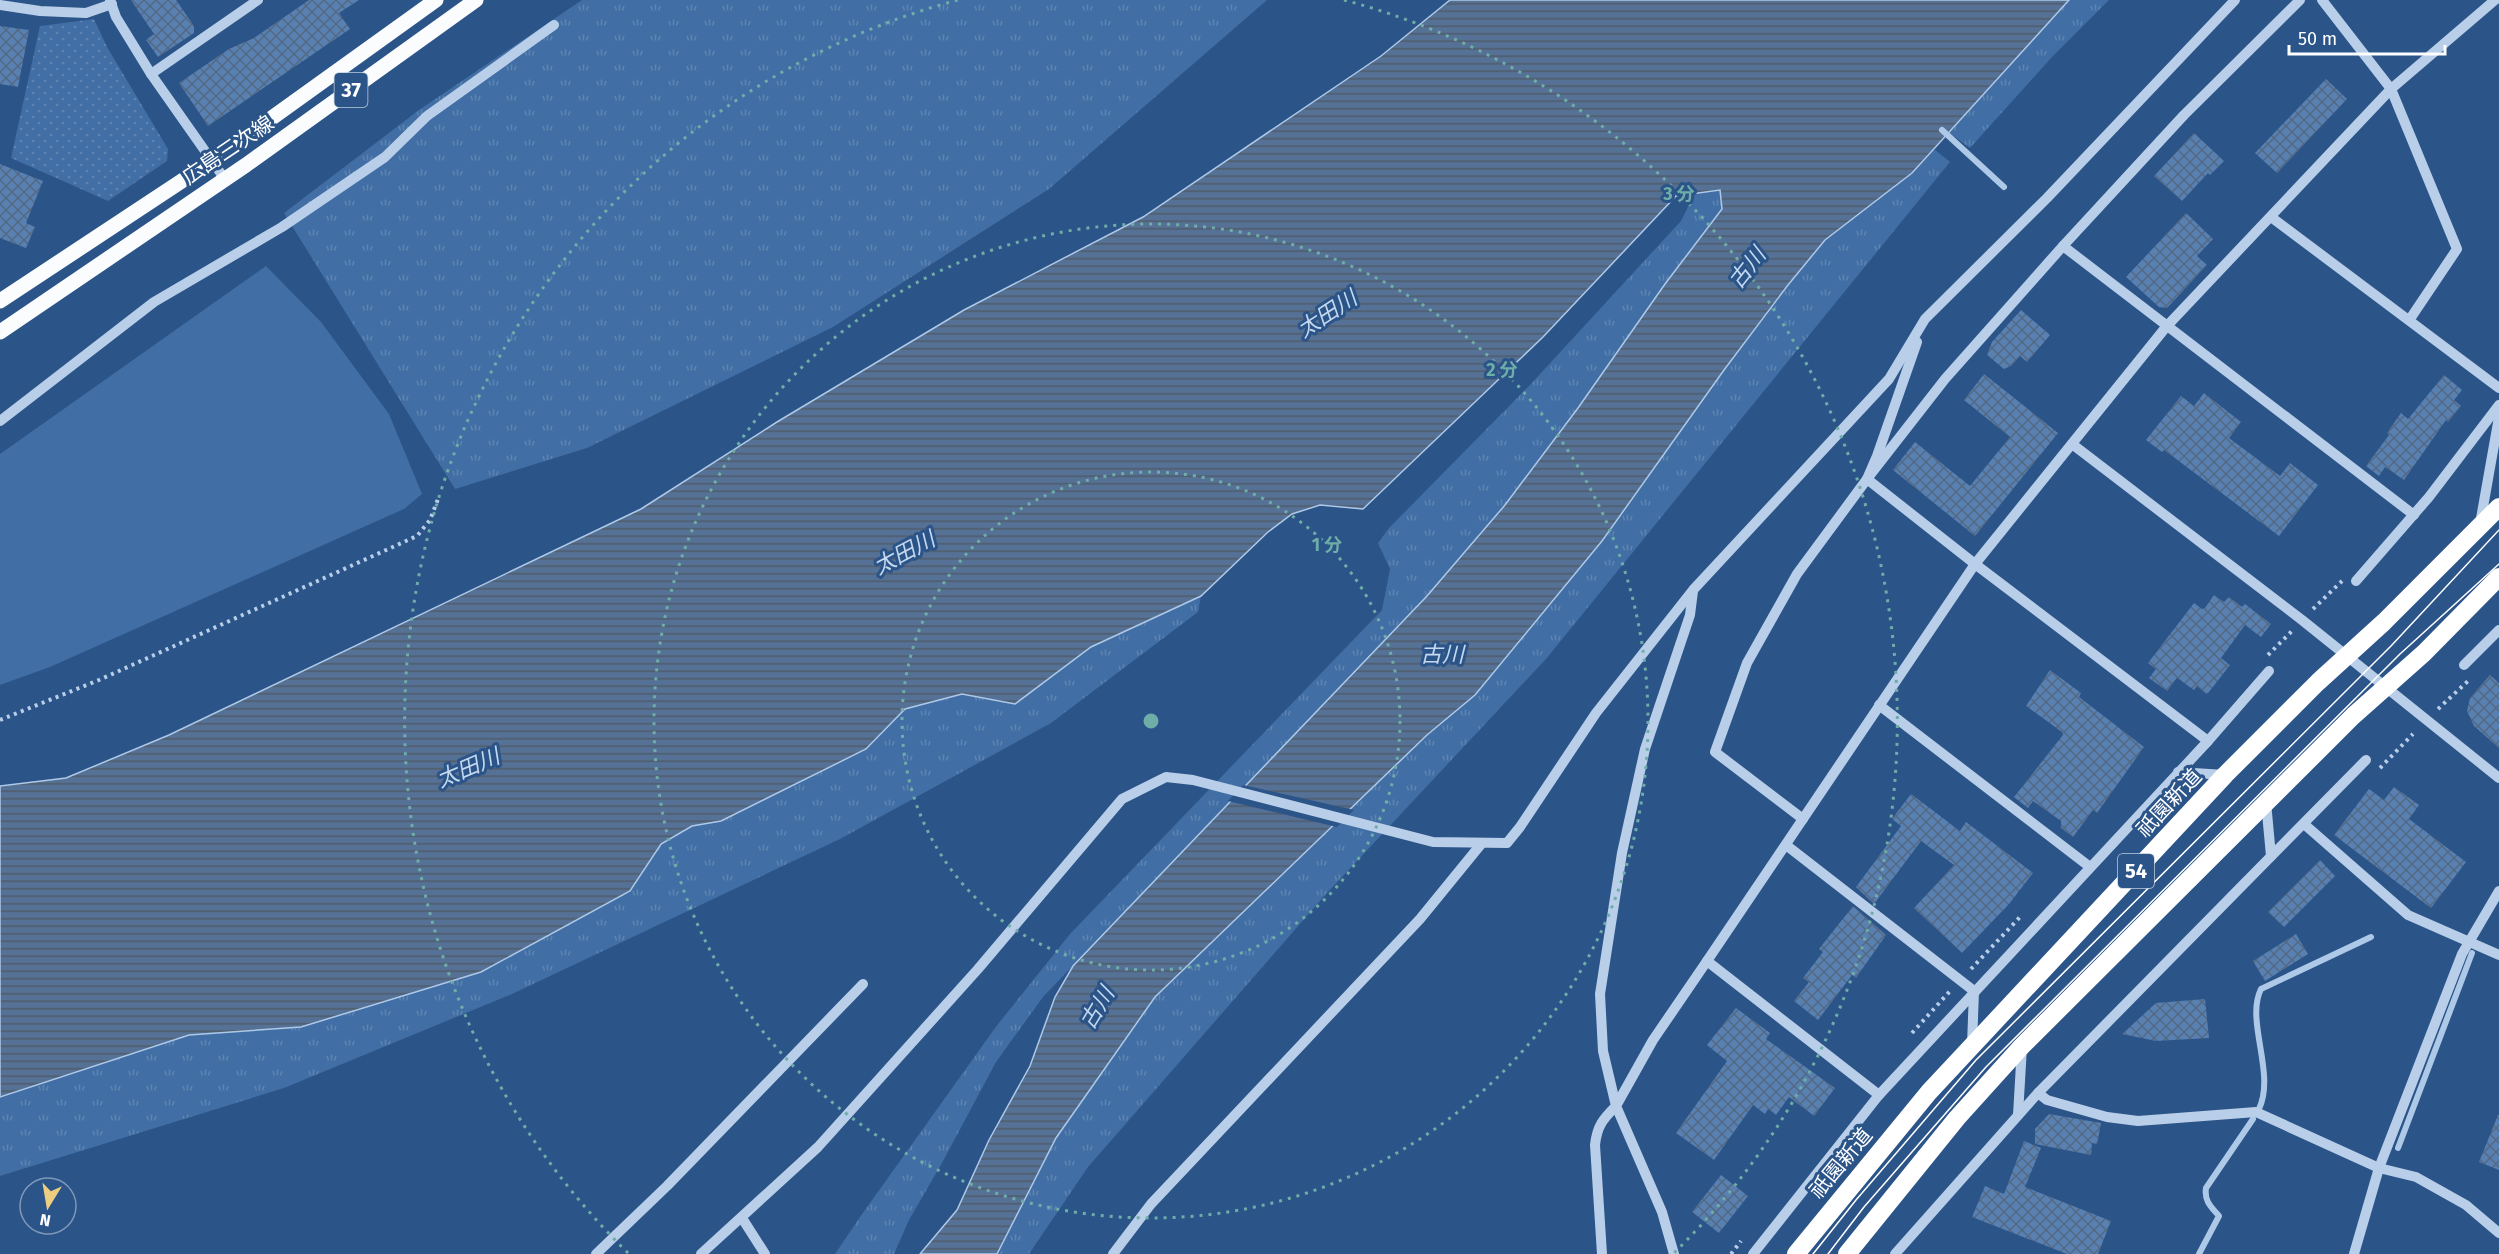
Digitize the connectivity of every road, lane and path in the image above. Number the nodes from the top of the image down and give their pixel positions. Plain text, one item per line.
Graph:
1 (258, 0) edge
2 (436, 0) edge
3 (476, 0) edge
4 (2235, 0) edge
5 (2300, 0) edge
6 (2322, 0) edge
7 (2495, 0) edge
8 (111, 2) edge
9 (0, 5) edge
10 (554, 26) dead end
11 (151, 74) junction
12 (2391, 89) junction
13 (212, 161) junction
14 (224, 178) junction
15 (2271, 217) junction
16 (2063, 246) junction
17 (0, 301) edge
18 (1925, 319) junction
19 (2410, 320) junction
20 (2166, 327) junction
21 (0, 332) edge
22 (2499, 388) edge
23 (2499, 405) edge
24 (2499, 417) edge
25 (0, 421) edge
26 (2072, 444) junction
27 (1867, 479) junction
28 (438, 499) dead end
29 (2499, 507) edge
30 (2414, 515) junction
31 (2480, 527) junction
32 (1975, 564) junction
33 (2499, 577) edge
34 (2356, 581) dead end
35 (1693, 590) junction
36 (2499, 630) edge
37 (2347, 656) junction
38 (2464, 665) dead end
39 (2269, 671) dead end
40 (2385, 687) junction
41 (1879, 705) junction
42 (0, 720) edge
43 (2208, 741) junction
44 (2366, 760) dead end
45 (2178, 772) junction
46 (2225, 775) junction
47 (2499, 778) edge
48 (2266, 802) junction
49 (1803, 819) junction
50 (2304, 824) junction
51 (1482, 843) junction
52 (1786, 845) junction
53 (2271, 856) junction
54 (2090, 867) junction
55 (2499, 891) edge
56 (2469, 943) junction
57 (2499, 955) edge
58 (1707, 961) junction
59 (862, 984) dead end
60 (1974, 991) junction
61 (2022, 1046) junction
62 (1971, 1048) junction
63 (2038, 1093) junction
64 (1879, 1095) junction
65 (1616, 1106) junction
66 (2018, 1115) junction
67 (2379, 1168) junction
68 (742, 1218) junction
69 (2499, 1233) edge
70 (596, 1254) edge
71 (701, 1254) edge
72 (765, 1254) edge
73 (1113, 1254) edge
74 (1602, 1254) edge
75 (1674, 1254) edge
76 (1753, 1254) edge
77 (1796, 1254) edge
78 (1847, 1254) edge
79 (1896, 1254) edge
80 (2354, 1254) edge

1 - 11 street
2 - 13 main road, 広島三次線 / 37
3 - 14 main road, 広島三次線 / 37
4 - 18 street
5 - 16 street
6 - 12 street
7 - 12 street
8 - 9 street
8 - 11 street
10 - 25 street
11 - 13 street
12 - 15 street
12 - 19 street
13 - 14 street
13 - 17 main road, 広島三次線 / 37
14 - 21 main road, 広島三次線 / 37
15 - 19 street
15 - 20 street
16 - 20 street
16 - 27 street
18 - 27 street
18 - 35 street
19 - 22 street
20 - 26 street
20 - 30 street
23 - 30 street
24 - 31 street
26 - 32 street
26 - 37 street
27 - 32 street
27 - 49 street
28 - 42 path
29 - 31 highway, 祇園新道 / 54
30 - 34 street
31 - 37 highway, 祇園新道 / 54
32 - 41 street
32 - 43 street
33 - 40 highway, 54
35 - 51 street
35 - 65 street
36 - 38 street
37 - 40 street
37 - 46 highway, 祇園新道 / 54
39 - 43 street
40 - 47 street
40 - 48 highway, 54
41 - 49 street
41 - 54 street
43 - 45 street
44 - 50 street
45 - 46 street
45 - 54 street
46 - 62 highway, 祇園新道 / 54
48 - 53 street
48 - 61 highway, 54
49 - 52 street
50 - 53 street
50 - 56 street
51 - 68 street
51 - 73 street
52 - 58 street
52 - 60 street
53 - 63 street
54 - 60 street
55 - 56 street
56 - 57 street
56 - 67 street
58 - 64 street
58 - 65 street
59 - 70 street
60 - 62 street
60 - 64 street
61 - 66 street
61 - 78 highway, 54
62 - 77 highway, 祇園新道 / 54
63 - 66 street
63 - 67 street
64 - 76 street
65 - 74 street
65 - 75 street
66 - 79 street
67 - 69 street
67 - 80 street
68 - 71 street
68 - 72 street

